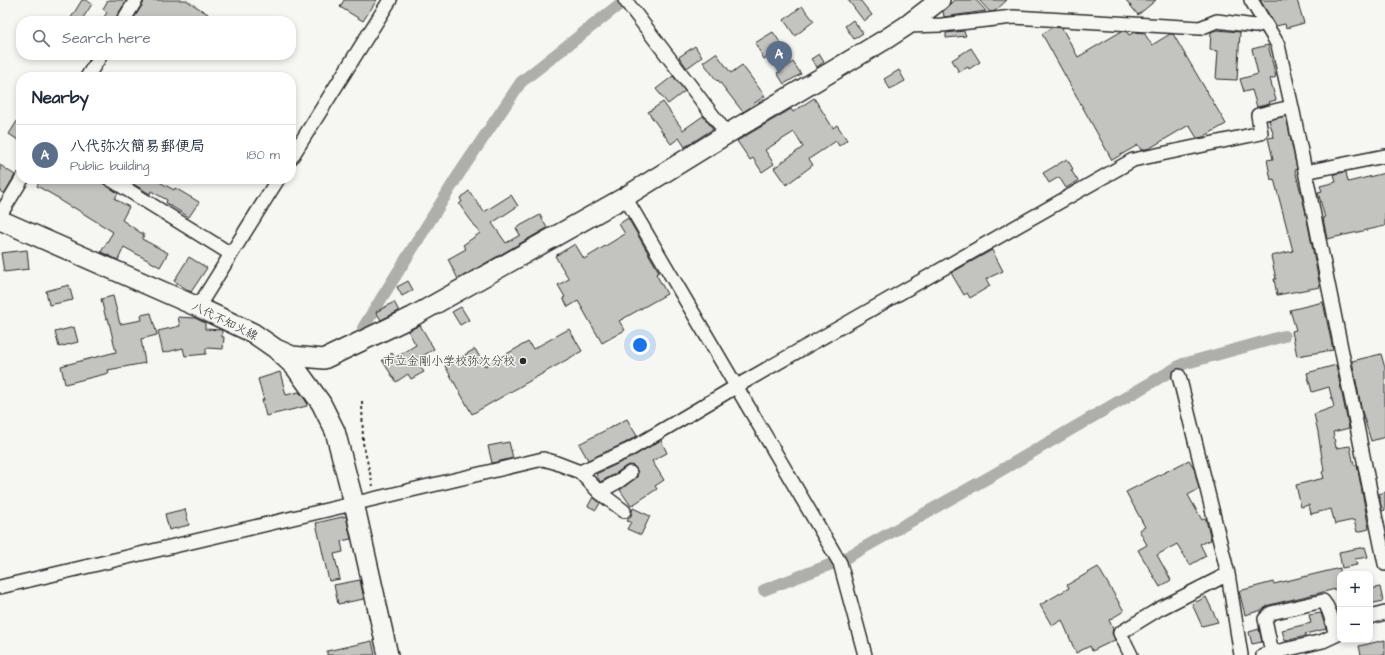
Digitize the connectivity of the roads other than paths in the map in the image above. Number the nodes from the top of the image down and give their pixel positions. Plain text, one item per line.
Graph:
1 (136, 0) edge
2 (390, 0) edge
3 (624, 0) edge
4 (940, 0) edge
5 (1251, 0) edge
6 (126, 16) edge
7 (1265, 23) junction
8 (906, 26) junction
9 (98, 60) edge
10 (90, 72) edge
11 (1292, 107) junction
12 (727, 134) junction
13 (296, 150) edge
14 (1385, 156) edge
15 (1305, 172) junction
16 (19, 184) edge
17 (118, 184) edge
18 (275, 184) edge
19 (626, 197) junction
20 (0, 215) edge
21 (0, 220) edge
22 (231, 254) junction
23 (198, 307) junction
24 (276, 349) junction
25 (324, 359) junction
26 (1179, 376) dead end
27 (737, 386) junction
28 (321, 403) junction
29 (580, 472) junction
30 (630, 473) dead end
31 (599, 492) junction
32 (354, 504) junction
33 (624, 512) dead end
34 (1385, 563) edge
35 (1228, 574) junction
36 (0, 587) edge
37 (1385, 613) edge
38 (1373, 616) edge
39 (1337, 632) edge
40 (1337, 635) edge
41 (1268, 654) edge
42 (388, 655) edge
43 (865, 655) edge
44 (1131, 655) edge
45 (1241, 655) edge

1 - 6 street
2 - 13 street
3 - 12 street
4 - 8 street
5 - 7 street
7 - 8 street
7 - 11 street
8 - 12 street
9 - 10 street
11 - 15 street
11 - 27 street
12 - 19 street
14 - 15 street
15 - 34 street
16 - 20 street
17 - 22 street
18 - 22 street
19 - 25 street
19 - 27 street
21 - 23 street, 八代不知火線
22 - 23 street
23 - 24 street, 八代不知火線
24 - 25 street
24 - 28 street, 八代不知火線
25 - 28 street
26 - 35 street
27 - 29 street
27 - 43 street
28 - 32 street, 八代不知火線
29 - 31 street
29 - 32 street
30 - 31 street
31 - 33 street
32 - 36 street
32 - 42 street, 八代不知火線
35 - 44 street
35 - 45 street
37 - 38 street
39 - 41 street
40 - 41 street

